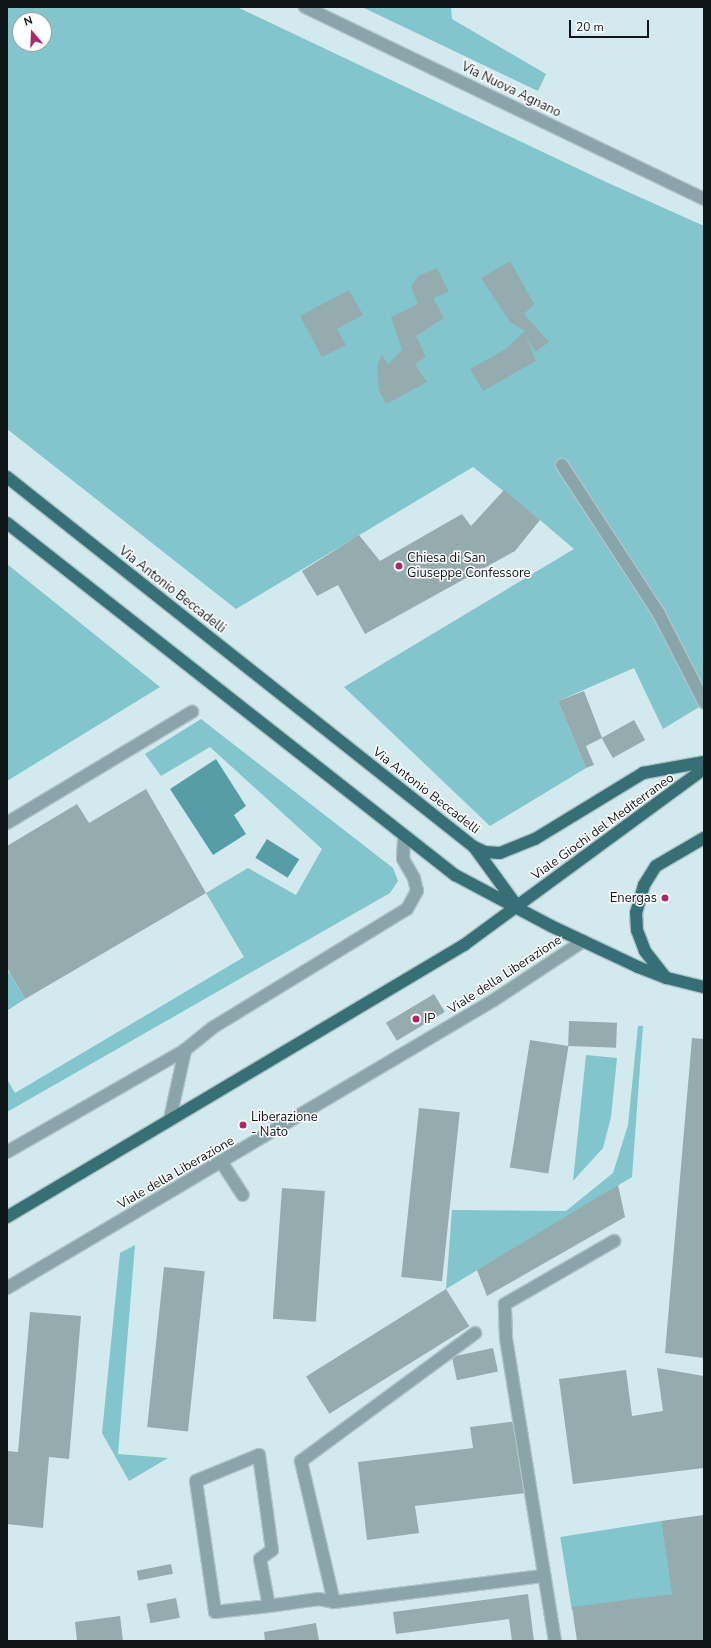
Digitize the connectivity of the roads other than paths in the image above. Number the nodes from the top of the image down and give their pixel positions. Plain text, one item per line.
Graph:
1 (305, 7) edge
2 (704, 199) edge
3 (562, 465) dead end
4 (7, 477) edge
5 (7, 523) edge
6 (704, 702) edge
7 (192, 712) dead end
8 (704, 762) edge
9 (704, 769) edge
10 (7, 824) edge
11 (404, 837) junction
12 (704, 838) edge
13 (474, 847) junction
14 (518, 907) junction
15 (583, 941) junction
16 (667, 978) junction
17 (704, 986) edge
18 (185, 1050) junction
19 (170, 1119) junction
20 (7, 1152) edge
21 (222, 1163) junction
22 (243, 1195) dead end
23 (7, 1217) edge
24 (614, 1241) dead end
25 (7, 1288) edge
26 (475, 1333) dead end
27 (544, 1576) junction
28 (334, 1602) junction
29 (269, 1606) junction
30 (555, 1641) edge

1 - 2 street, Via Nuova Agnano
3 - 6 street
4 - 13 main road, Via Antonio Beccadelli
5 - 11 main road
7 - 10 street
8 - 13 main road
9 - 14 main road, Viale Giochi del Mediterraneo
11 - 14 main road
11 - 18 street
12 - 16 main road
13 - 14 main road, Via Antonio Beccadelli
14 - 15 main road
14 - 19 main road, Viale Giochi del Mediterraneo
15 - 16 main road
15 - 21 street, Viale della Liberazione
16 - 17 main road
18 - 19 street
18 - 20 street
19 - 23 main road
21 - 22 street
21 - 25 street, Viale della Liberazione
24 - 27 street
26 - 28 street
27 - 28 street
27 - 30 street
28 - 29 street
29 - 29 street

